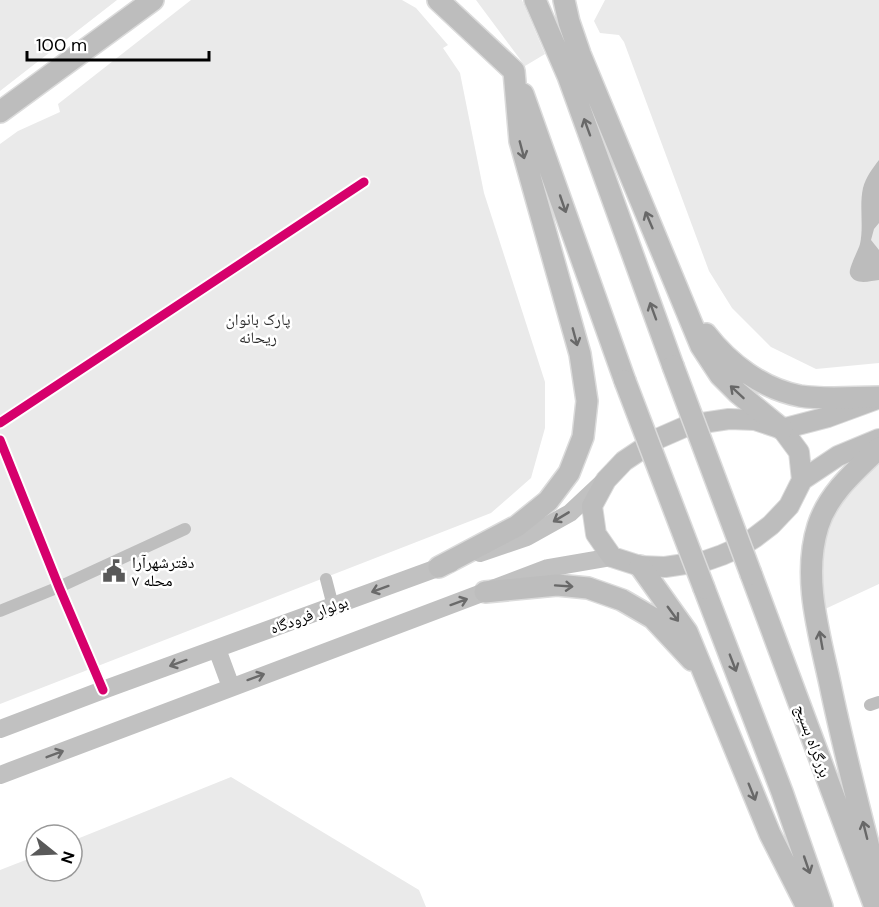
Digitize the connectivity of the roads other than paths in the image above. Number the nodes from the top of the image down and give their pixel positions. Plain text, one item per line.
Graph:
1 (153, 0) edge
2 (438, 0) edge
3 (458, 0) edge
4 (535, 0) edge
5 (552, 0) edge
6 (564, 0) edge
7 (514, 71) junction
8 (568, 76) junction
9 (0, 112) edge
10 (364, 182) dead end
11 (686, 307) junction
12 (879, 397) edge
13 (0, 423) edge
14 (782, 429) junction
15 (879, 439) edge
16 (0, 440) edge
17 (879, 448) edge
18 (606, 480) junction
19 (802, 480) junction
20 (185, 529) dead end
21 (612, 557) junction
22 (640, 566) junction
23 (439, 567) junction
24 (326, 579) dead end
25 (59, 587) junction
26 (485, 592) junction
27 (333, 606) junction
28 (0, 610) edge
29 (217, 649) junction
30 (704, 674) junction
31 (231, 687) junction
32 (103, 690) junction
33 (0, 729) edge
34 (0, 775) edge
35 (879, 887) edge
36 (807, 907) edge
37 (822, 907) edge
38 (875, 907) edge

1 - 9 highway
2 - 7 highway
3 - 7 highway
4 - 8 highway
5 - 8 highway
11 -> 6 highway
7 -> 23 highway
7 -> 37 highway, bridge
38 -> 8 highway, بزرگراه بسیج, bridge
10 - 13 street
11 - 12 highway
14 -> 11 highway
12 - 14 main road
14 - 18 main road
14 - 19 main road
15 - 19 main road
16 - 25 street
35 -> 17 highway
18 - 21 main road
18 -> 23 main road, بولوار فرودگاه
19 - 22 main road
20 - 25 street
21 - 22 main road
21 - 26 main road
22 -> 30 highway
23 -> 27 main road, بولوار فرودگاه
24 - 27 street
25 - 28 street
25 - 32 street
26 -> 30 highway
31 -> 26 main road
27 - 29 main road, بولوار فرودگاه
29 - 31 main road
29 -> 32 main road, بولوار فرودگاه
30 -> 36 highway
34 -> 31 main road
32 - 33 main road, بولوار فرودگاه

